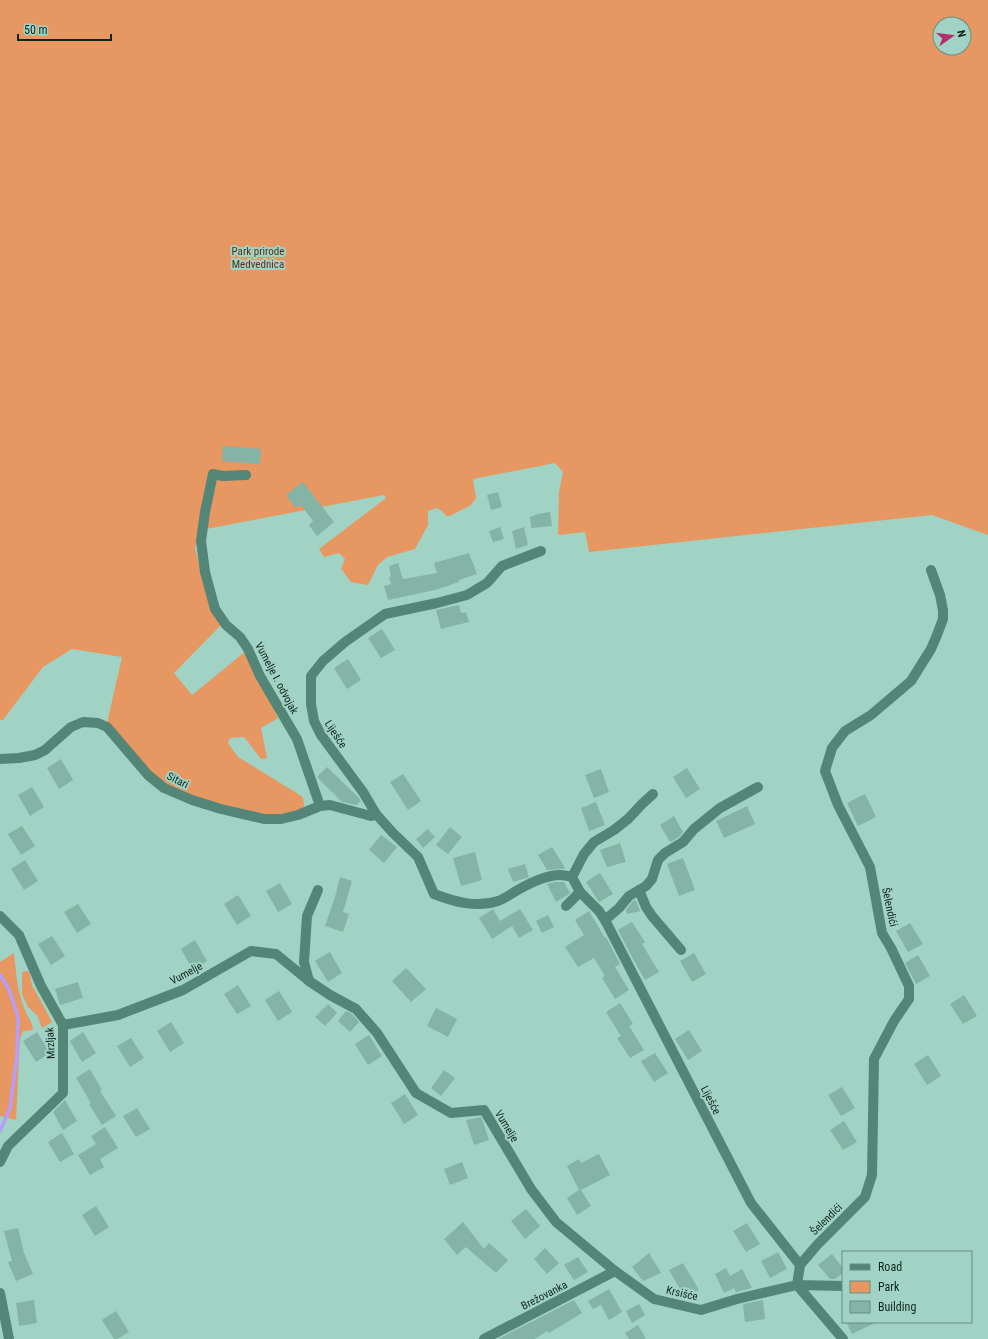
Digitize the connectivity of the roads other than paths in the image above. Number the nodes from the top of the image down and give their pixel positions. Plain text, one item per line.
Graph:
1 (246, 475) dead end
2 (540, 551) dead end
3 (931, 570) dead end
4 (0, 759) edge
5 (758, 787) dead end
6 (653, 794) dead end
7 (320, 806) junction
8 (376, 814) junction
9 (572, 877) junction
10 (318, 890) dead end
11 (638, 890) junction
12 (580, 892) junction
13 (566, 906) dead end
14 (0, 916) edge
15 (605, 920) junction
16 (681, 950) dead end
17 (309, 981) junction
18 (63, 1025) junction
19 (0, 1162) edge
20 (800, 1265) junction
21 (615, 1272) junction
22 (797, 1285) junction
23 (842, 1286) edge
24 (0, 1293) edge
25 (9, 1339) edge
26 (484, 1339) edge
27 (843, 1339) edge

1 - 7 street, Vumelje I. odvojak
2 - 8 street, Liješće
3 - 20 street, Šelendići
4 - 7 street, Sitari
5 - 11 street
6 - 9 street
7 - 8 street, Sitari
8 - 9 street, Liješće
9 - 12 street, Liješće
10 - 17 street
11 - 15 street
11 - 16 street
12 - 13 street
12 - 15 street, Liješće
14 - 18 street, Mrzljak
15 - 20 street, Liješće
17 - 18 street, Vumelje
17 - 21 street, Vumelje
18 - 19 street, Mrzljak
20 - 22 street
21 - 22 street, Krsišće
21 - 26 street, Brežovanka
22 - 23 street, Krsišće
22 - 27 street
24 - 25 street

